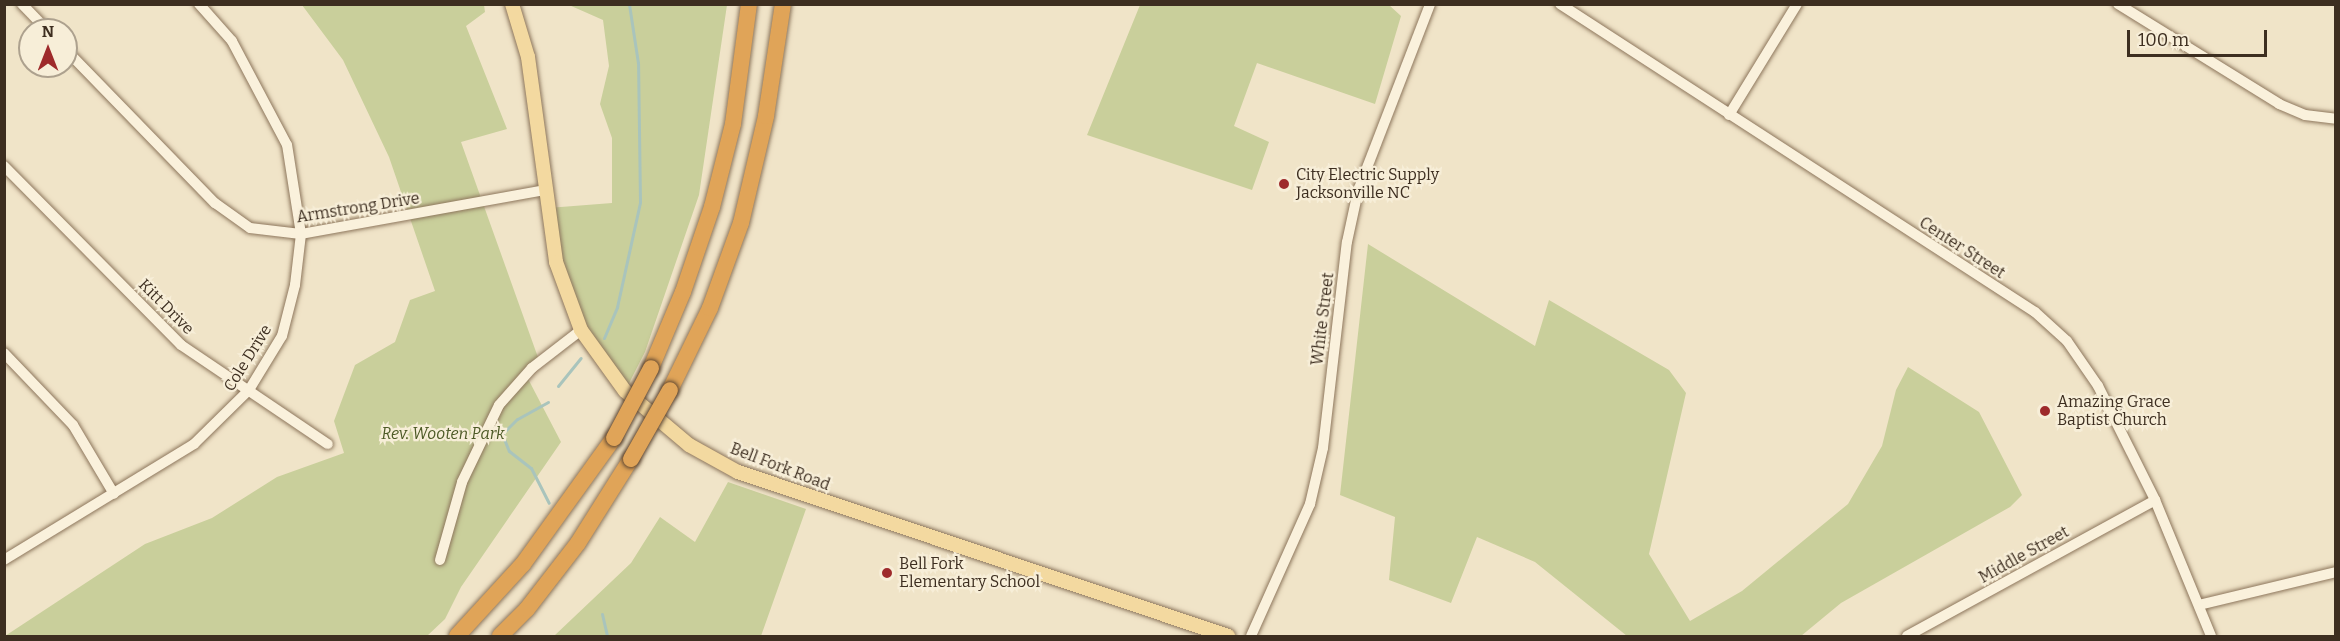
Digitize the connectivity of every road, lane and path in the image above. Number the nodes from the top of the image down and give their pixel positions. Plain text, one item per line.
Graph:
1 (22, 4) edge
2 (199, 4) edge
3 (512, 4) edge
4 (749, 4) edge
5 (782, 4) edge
6 (1430, 4) edge
7 (1560, 4) edge
8 (1797, 4) edge
9 (2118, 4) edge
10 (35, 18) edge
11 (78, 62) edge
12 (1729, 114) junction
13 (2336, 119) edge
14 (4, 166) edge
15 (545, 190) junction
16 (301, 234) junction
17 (581, 330) junction
18 (4, 353) edge
19 (249, 390) junction
20 (328, 444) dead end
21 (114, 494) junction
22 (2155, 500) junction
23 (4, 560) edge
24 (440, 560) dead end
25 (2336, 572) edge
26 (2199, 605) junction
27 (457, 636) edge
28 (500, 636) edge
29 (1228, 636) edge
30 (1251, 636) edge
31 (1907, 636) edge
32 (2211, 636) edge

1 - 10 street
2 - 16 street, Cole Drive
3 - 15 main road, Bell Fork Road
4 - 27 highway, bridge
5 - 28 highway, bridge
6 - 30 street, White Street
7 - 12 street, Center Street
8 - 12 street
9 - 13 street
11 - 16 street, Armstrong Drive
12 - 22 street, Center Street
14 - 19 street, Kitt Drive
15 - 16 street, Armstrong Drive
15 - 17 main road, Bell Fork Road
16 - 19 street, Cole Drive
17 - 24 street
17 - 29 main road, Bell Fork Road
18 - 21 street
19 - 20 street, Kitt Drive
19 - 21 street, Cole Drive
21 - 23 street, Cole Drive
22 - 26 street, Center Street
22 - 31 street, Middle Street
25 - 26 street
26 - 32 street, Center Street

